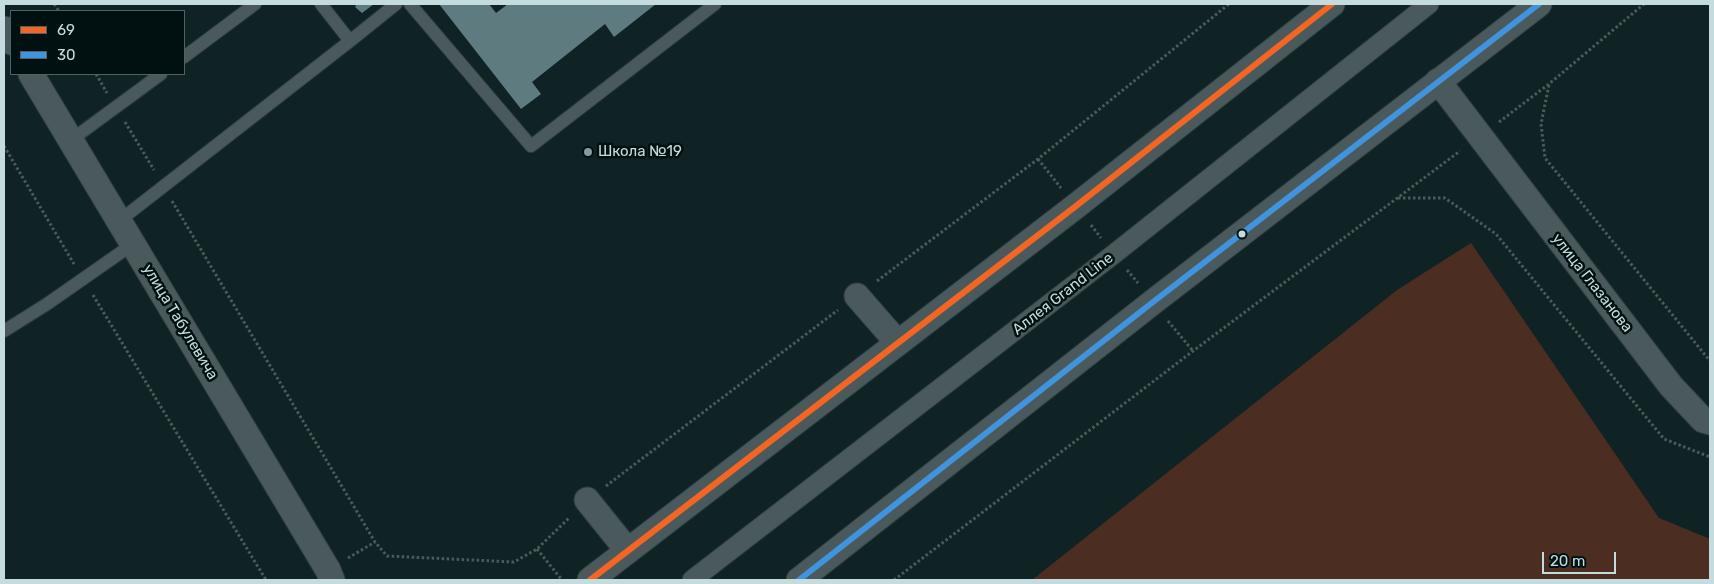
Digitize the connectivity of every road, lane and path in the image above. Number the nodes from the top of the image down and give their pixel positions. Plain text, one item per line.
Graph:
1 (255, 4) edge
2 (321, 4) edge
3 (396, 4) edge
4 (410, 4) edge
5 (715, 4) edge
6 (1229, 4) edge
7 (1332, 4) edge
8 (1430, 4) edge
9 (1539, 4) edge
10 (1644, 4) edge
11 (4, 29) edge
12 (10, 40) edge
13 (350, 41) junction
14 (185, 56) edge
15 (32, 75) edge
16 (97, 75) edge
17 (160, 75) edge
18 (1438, 81) junction
19 (1549, 84) junction
20 (116, 107) junction
21 (1479, 137) junction
22 (71, 140) junction
23 (4, 146) edge
24 (164, 186) junction
25 (1398, 198) junction
26 (119, 221) junction
27 (134, 244) junction
28 (83, 279) junction
29 (857, 296) junction
30 (4, 331) edge
31 (898, 343) junction
32 (1710, 361) edge
33 (1710, 422) edge
34 (1710, 457) edge
35 (587, 500) junction
36 (537, 549) junction
37 (628, 550) junction
38 (334, 577) edge
39 (266, 580) edge
40 (562, 580) edge
41 (590, 580) edge
42 (692, 580) edge
43 (799, 580) edge
44 (894, 580) edge

1 - 14 lane
2 - 13 lane
3 - 13 lane
4 - 5 lane
6 - 29 path
7 - 31 street
8 - 42 street, Аллея Grand Line
9 - 18 street
10 - 19 path
11 - 12 street
13 - 24 lane
15 - 22 street, улица Табулевича
16 - 20 path
17 - 20 lane
18 - 21 street, улица Глазанова
18 - 43 street
19 - 21 path
19 - 32 path
20 - 22 lane
20 - 24 path
21 - 25 path
21 - 33 street, улица Глазанова
22 - 26 street, улица Табулевича
23 - 28 path
24 - 26 lane
24 - 36 path
25 - 34 path
25 - 44 path
26 - 27 street, улица Табулевича
27 - 28 lane
27 - 38 street, улица Табулевича
28 - 30 lane
28 - 39 path
29 - 31 street
29 - 35 path
31 - 37 street
35 - 36 path
35 - 37 street
36 - 40 path
37 - 41 street

